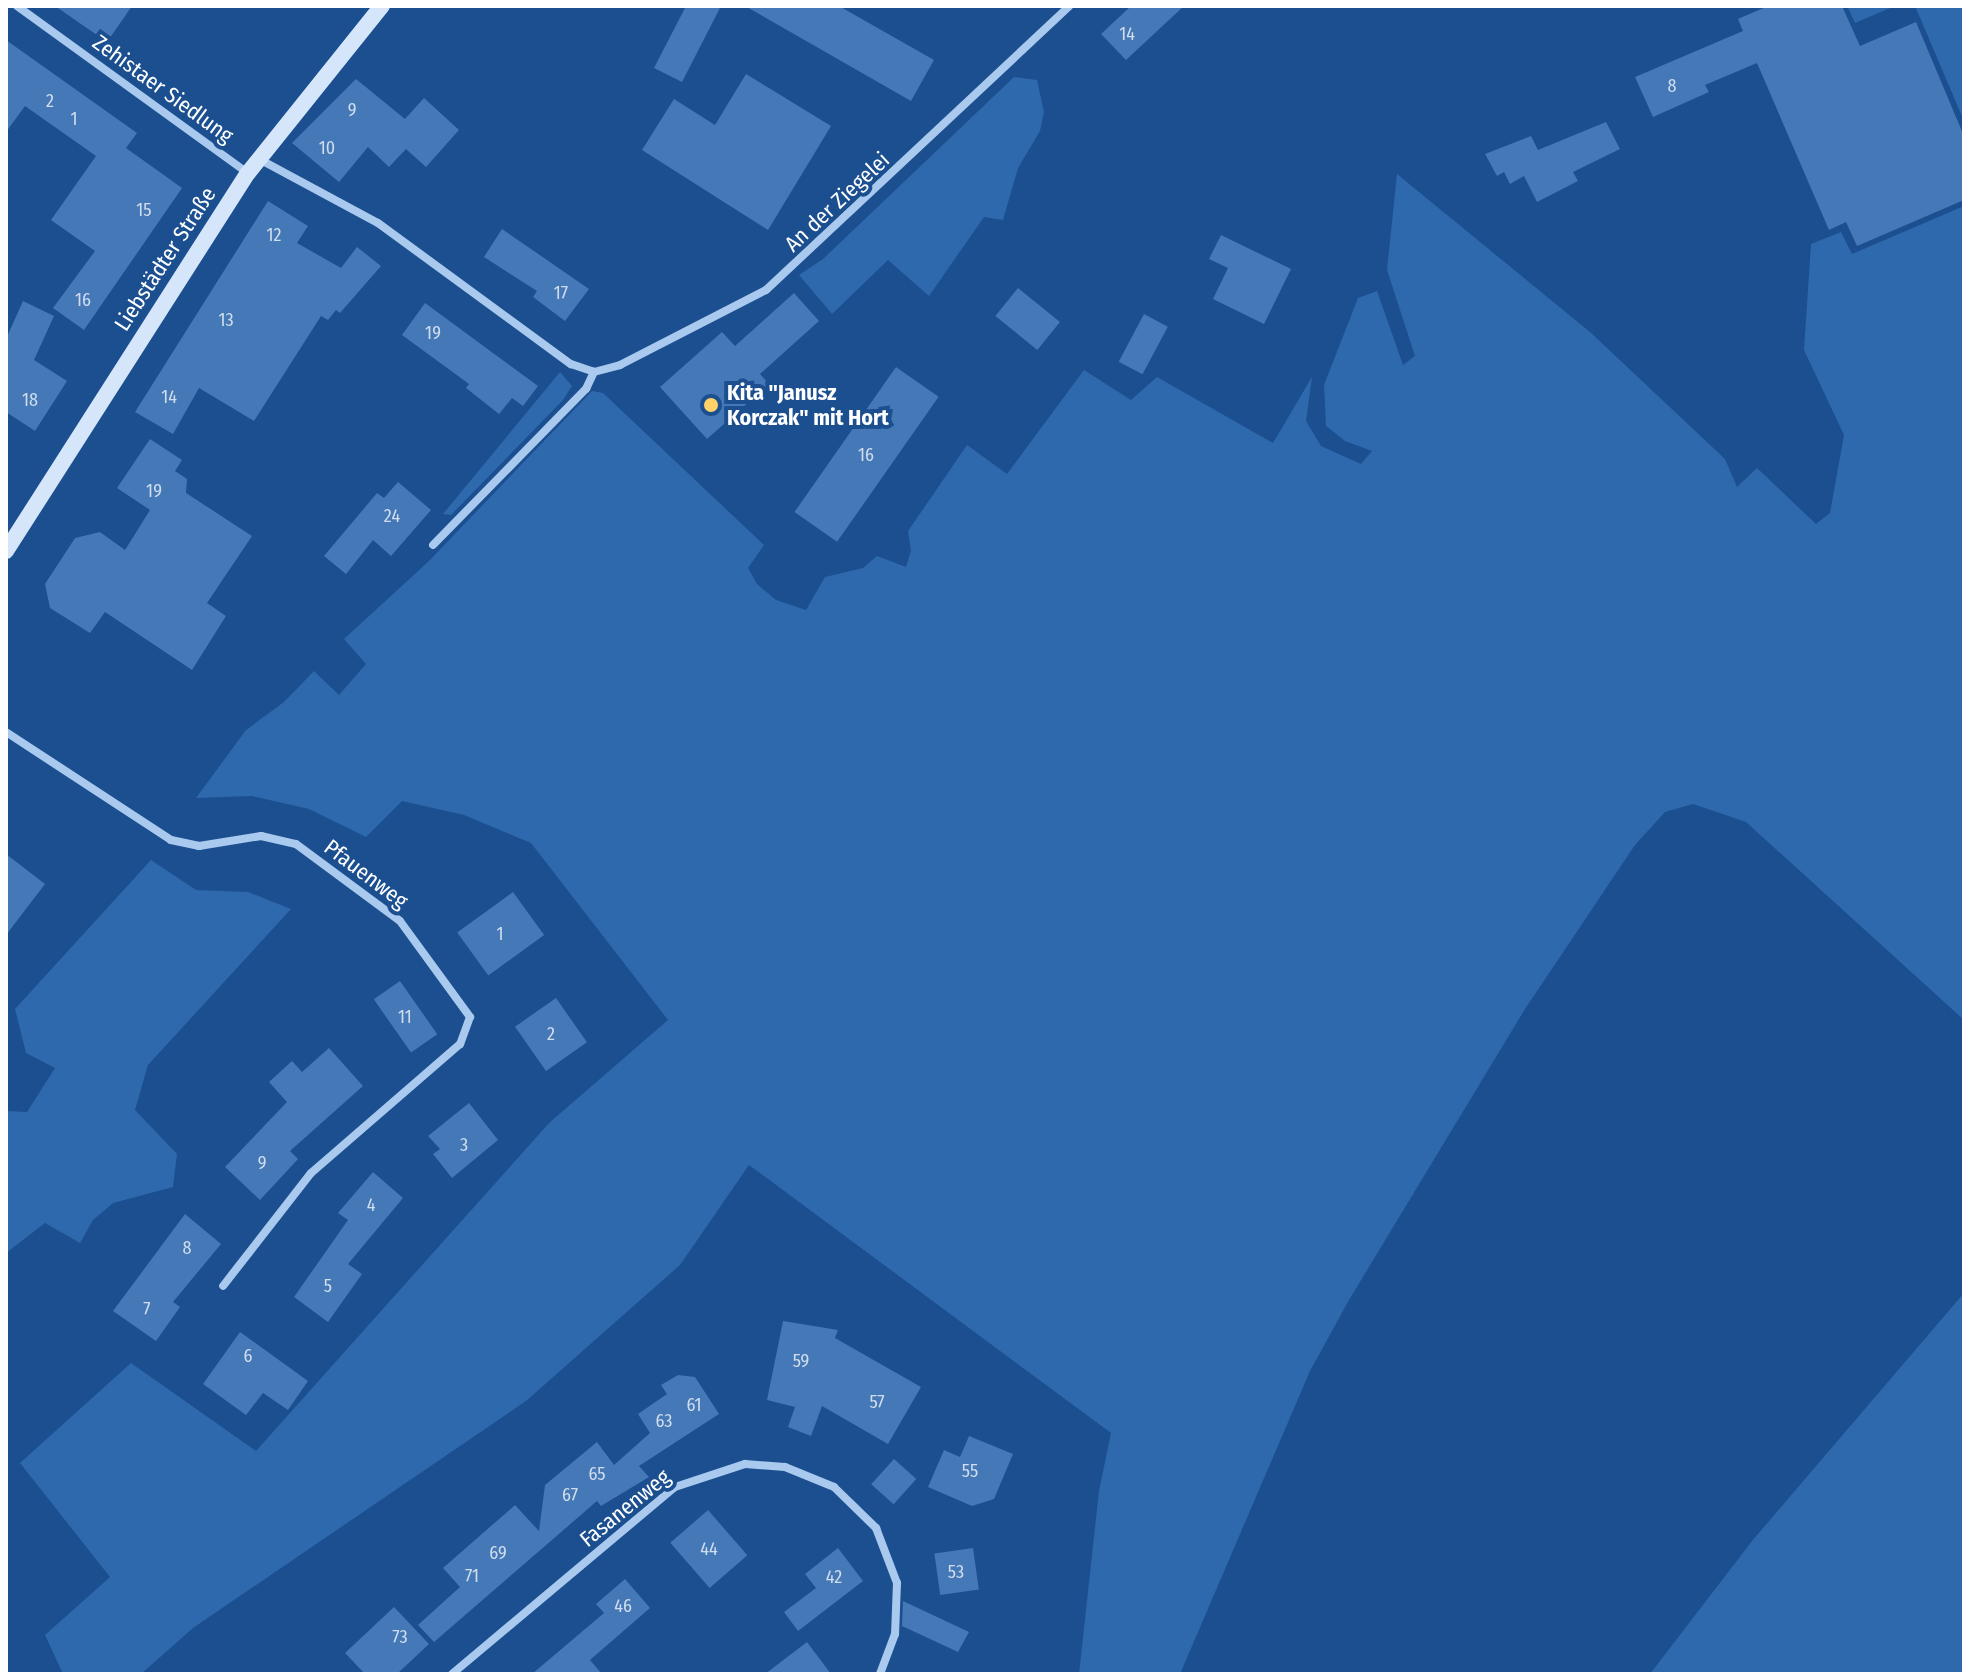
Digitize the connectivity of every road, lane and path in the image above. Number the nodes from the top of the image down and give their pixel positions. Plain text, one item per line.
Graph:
1 (17, 6) edge
2 (382, 6) edge
3 (1069, 6) edge
4 (253, 166) junction
5 (594, 372) junction
6 (433, 545) dead end
7 (6, 551) edge
8 (6, 732) edge
9 (223, 1286) dead end
10 (452, 1674) edge
11 (880, 1674) edge

1 - 4 street, Zehistaer Siedlung
2 - 4 main road, Liebstädter Straße
3 - 5 street, An der Ziegelei
4 - 5 street
4 - 7 main road, Liebstädter Straße
5 - 6 street
8 - 9 street, Pfauenweg
10 - 11 street, Fasanenweg

